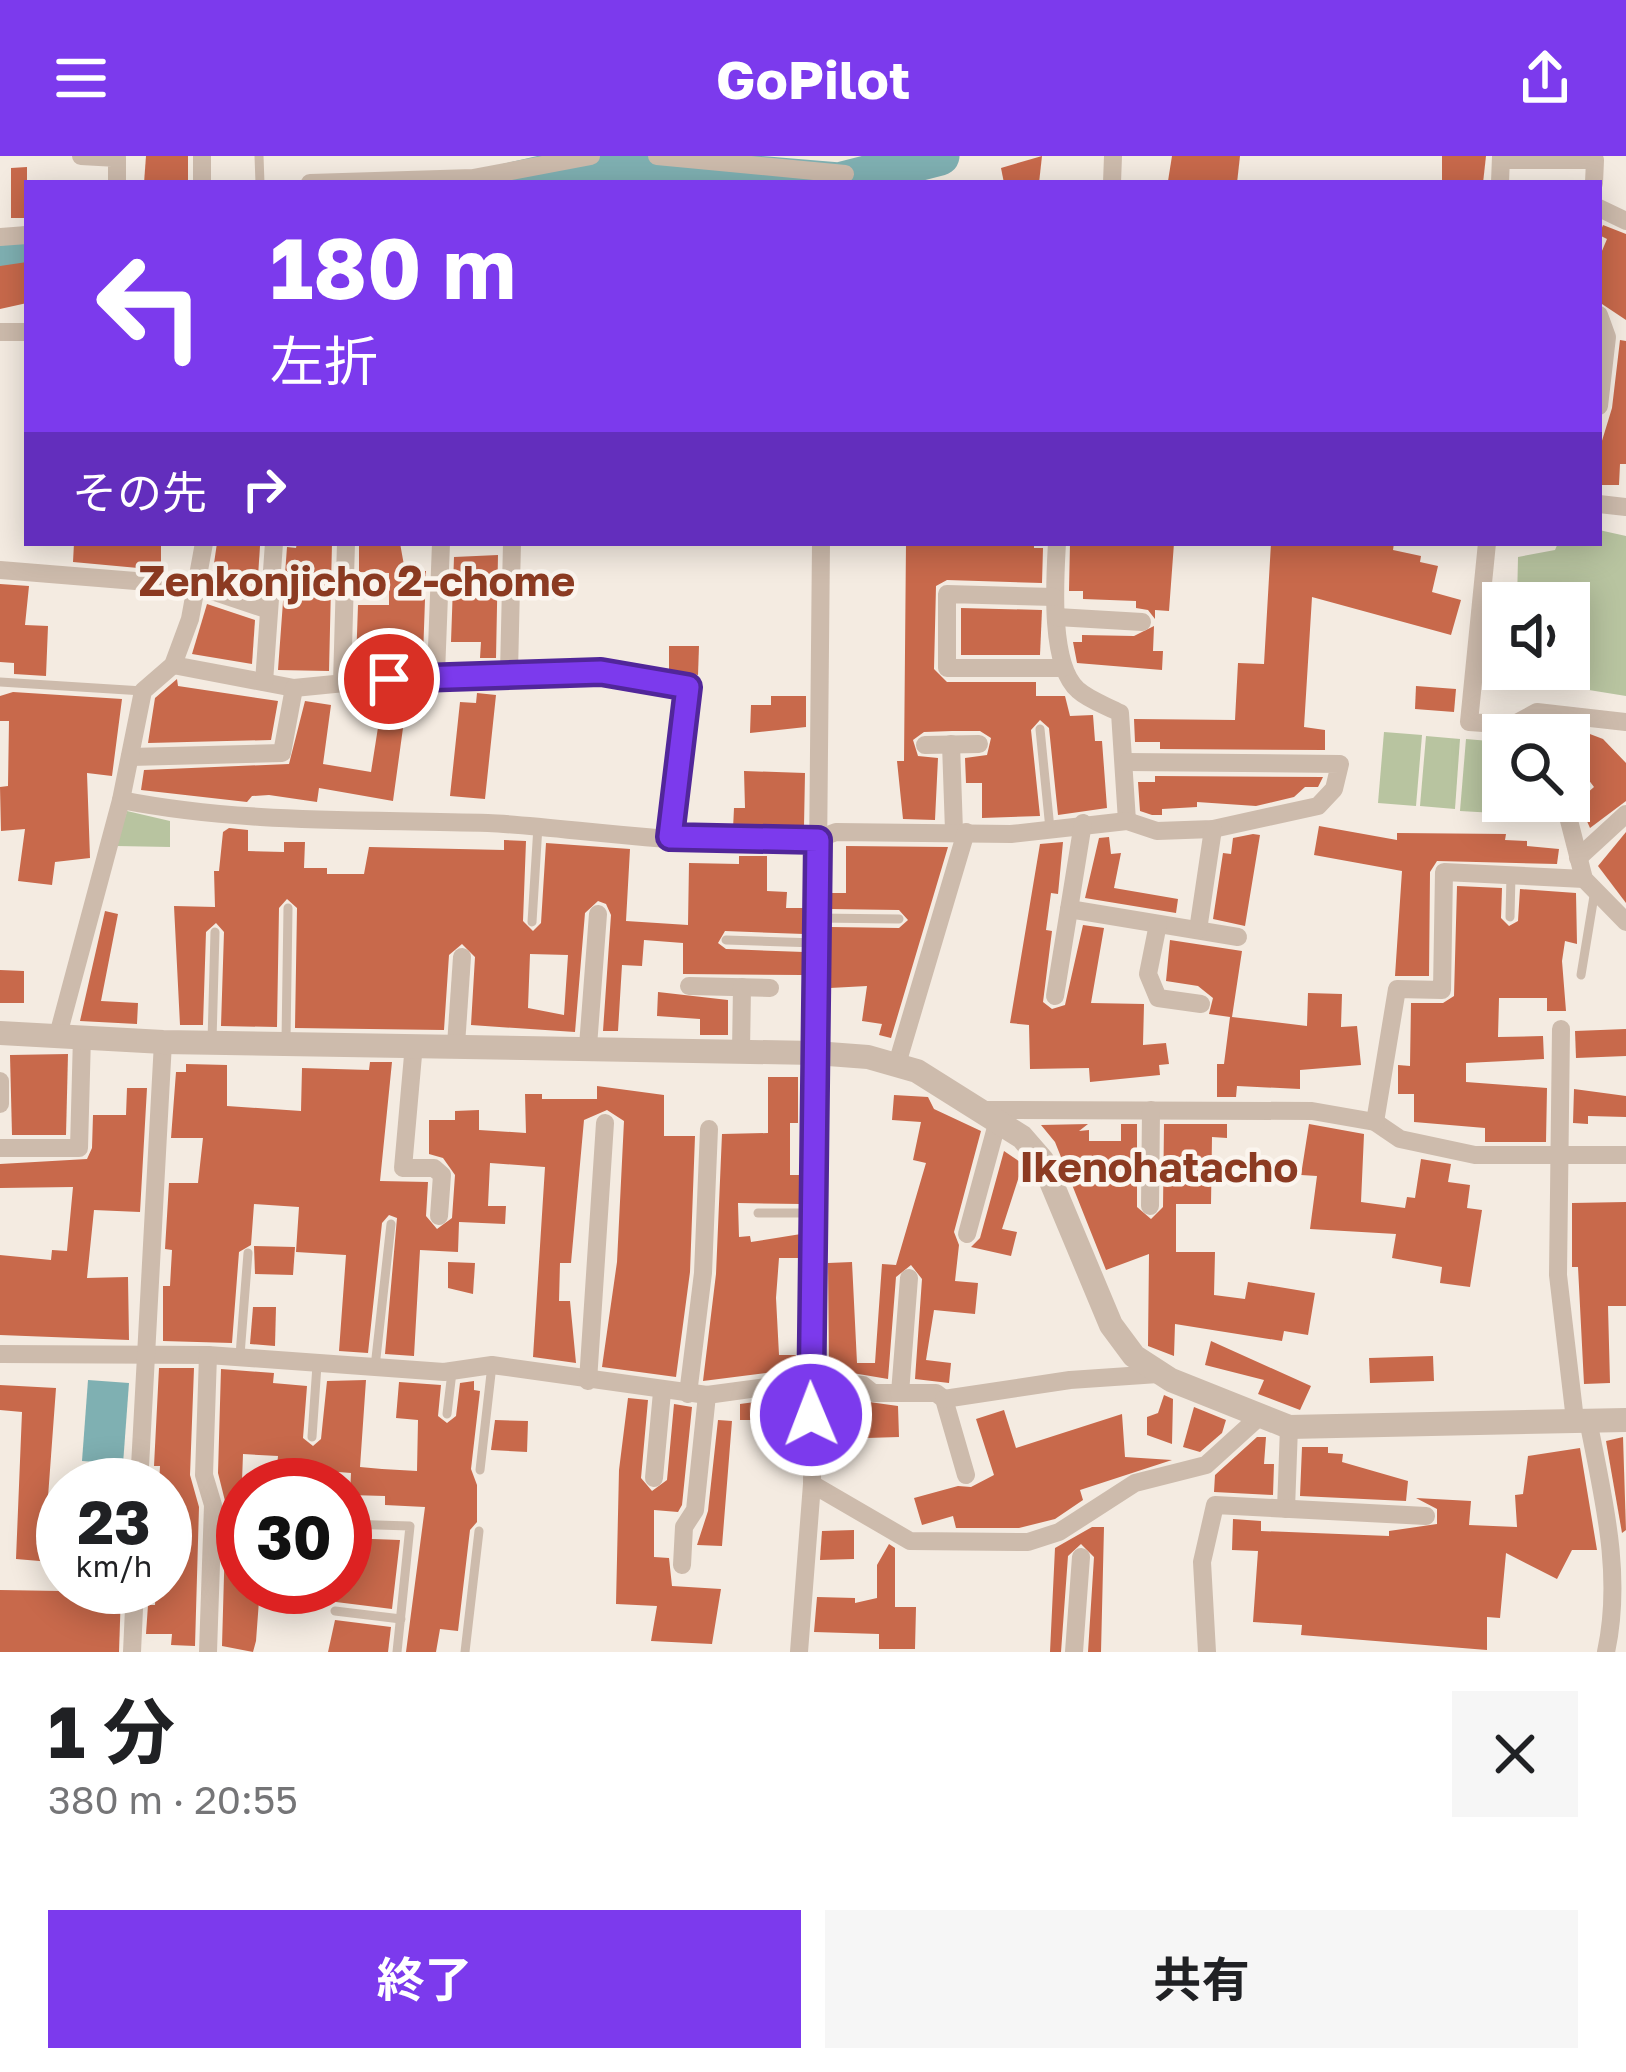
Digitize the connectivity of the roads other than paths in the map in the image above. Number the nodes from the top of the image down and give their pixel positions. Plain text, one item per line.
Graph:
1 (81, 156) edge
2 (591, 156) edge
3 (657, 156) edge
4 (117, 157) edge
5 (1501, 158) edge
6 (1526, 158) edge
7 (845, 173) edge
8 (408, 180) edge
9 (1594, 180) edge
10 (1602, 323) edge
11 (1602, 380) edge
12 (204, 546) edge
13 (274, 546) edge
14 (346, 546) edge
15 (442, 546) edge
16 (512, 546) edge
17 (821, 546) edge
18 (1057, 546) edge
19 (1487, 546) edge
20 (0, 570) edge
21 (197, 586) junction
22 (1056, 607) junction
23 (269, 610) junction
24 (1142, 622) dead end
25 (173, 665) junction
26 (1064, 668) junction
27 (509, 672) junction
28 (436, 674) junction
29 (0, 682) edge
30 (264, 682) junction
31 (342, 683) junction
32 (294, 688) junction
33 (143, 691) junction
34 (1590, 718) edge
35 (1626, 722) edge
36 (1482, 724) edge
37 (1040, 729) dead end
38 (951, 744) junction
39 (980, 744) dead end
40 (925, 745) dead end
41 (130, 757) junction
42 (1126, 762) junction
43 (121, 800) junction
44 (1626, 814) edge
45 (1126, 821) junction
46 (1569, 822) edge
47 (1083, 823) junction
48 (538, 826) junction
49 (1050, 829) junction
50 (1213, 829) junction
51 (960, 832) junction
52 (670, 837) junction
53 (818, 840) junction
54 (1578, 858) junction
55 (1511, 875) junction
56 (1589, 884) junction
57 (288, 908) dead end
58 (1069, 909) junction
59 (598, 914) dead end
60 (1510, 916) dead end
61 (817, 917) junction
62 (899, 919) dead end
63 (532, 922) dead end
64 (1626, 922) edge
65 (1158, 924) junction
66 (1198, 930) junction
67 (215, 932) dead end
68 (1238, 937) dead end
69 (726, 940) dead end
70 (816, 943) junction
71 (462, 957) dead end
72 (1581, 975) dead end
73 (689, 986) dead end
74 (742, 987) junction
75 (770, 988) dead end
76 (1055, 996) dead end
77 (1202, 1004) dead end
78 (1561, 1029) dead end
79 (0, 1033) edge
80 (70, 1036) junction
81 (164, 1042) junction
82 (212, 1043) junction
83 (286, 1043) junction
84 (414, 1044) junction
85 (456, 1045) junction
86 (588, 1046) junction
87 (741, 1051) junction
88 (815, 1053) junction
89 (897, 1064) junction
90 (0, 1081) edge
91 (0, 1104) edge
92 (1151, 1110) junction
93 (990, 1115) junction
94 (1375, 1122) junction
95 (605, 1123) dead end
96 (710, 1129) dead end
97 (0, 1148) edge
98 (1626, 1155) edge
99 (1559, 1156) junction
100 (1150, 1206) dead end
101 (758, 1213) dead end
102 (812, 1214) junction
103 (439, 1216) dead end
104 (391, 1224) dead end
105 (967, 1234) dead end
106 (248, 1253) dead end
107 (909, 1278) dead end
108 (0, 1354) edge
109 (146, 1354) junction
110 (208, 1355) junction
111 (240, 1358) junction
112 (317, 1363) junction
113 (493, 1365) junction
114 (375, 1367) junction
115 (452, 1371) junction
116 (1158, 1374) junction
117 (588, 1381) junction
118 (810, 1381) junction
119 (662, 1392) junction
120 (900, 1393) junction
121 (698, 1394) junction
122 (944, 1399) junction
123 (447, 1414) dead end
124 (1260, 1415) junction
125 (1581, 1420) junction
126 (1626, 1420) edge
127 (1289, 1427) junction
128 (312, 1438) dead end
129 (140, 1458) edge
130 (1198, 1468) junction
131 (480, 1470) dead end
132 (966, 1475) dead end
133 (654, 1478) dead end
134 (812, 1484) junction
135 (1215, 1505) junction
136 (1286, 1509) junction
137 (1426, 1516) dead end
138 (372, 1525) edge
139 (479, 1531) dead end
140 (1081, 1557) dead end
141 (682, 1565) dead end
142 (134, 1614) edge
143 (360, 1614) edge
144 (401, 1619) junction
145 (132, 1652) edge
146 (208, 1652) edge
147 (398, 1652) edge
148 (465, 1652) edge
149 (799, 1652) edge
150 (1074, 1652) edge
151 (1207, 1652) edge
152 (1606, 1652) edge

1 - 4 street
2 - 8 street
3 - 7 street
5 - 6 street
6 - 9 street
10 - 11 street
12 - 21 street
13 - 23 street
14 - 31 street
15 - 28 street
16 - 27 street
17 - 53 street
18 - 22 street
19 - 36 street
20 - 21 street
21 - 23 street
21 - 25 street
22 - 24 street
22 - 26 street
22 - 26 street
23 - 30 street
25 - 30 street
25 - 33 street
26 - 42 street
27 - 28 street
27 - 52 street
28 - 31 street
29 - 33 lane
30 - 32 street
31 - 32 street
32 - 41 street
33 - 41 street
34 - 35 street
37 - 49 lane
38 - 39 street
38 - 40 street
38 - 51 street
41 - 43 street
42 - 45 street
42 - 50 street
43 - 48 street
43 - 80 street
44 - 54 street
45 - 47 street
45 - 50 street
46 - 54 street
47 - 49 street
47 - 58 street
48 - 52 street
48 - 63 lane
49 - 51 street
50 - 66 street
51 - 53 street
51 - 89 street
52 - 53 street
53 - 61 street
54 - 56 street
55 - 56 street
55 - 60 lane
55 - 94 street
56 - 64 street
56 - 72 lane
57 - 83 lane
58 - 65 street
58 - 76 street
59 - 86 street
61 - 62 lane
61 - 70 street
65 - 66 street
65 - 77 street
66 - 68 street
67 - 82 lane
69 - 70 lane
70 - 88 street
71 - 85 street
73 - 74 street
74 - 75 street
74 - 87 street
78 - 99 street
79 - 80 street
80 - 81 street
80 - 97 street
81 - 82 street
81 - 109 street
82 - 83 street
83 - 84 street
84 - 85 street
84 - 103 street
85 - 86 street
86 - 87 street
87 - 88 street
88 - 89 street
88 - 102 street
89 - 93 street
90 - 91 street
92 - 93 street
92 - 94 street
92 - 100 street
93 - 105 street
93 - 116 street
94 - 99 street
95 - 117 street
96 - 121 street
98 - 99 street
99 - 125 street
101 - 102 lane
102 - 118 street
104 - 114 lane
106 - 111 lane
107 - 120 street
108 - 109 street
109 - 110 street
109 - 129 street
110 - 111 street
110 - 146 street
111 - 112 street
112 - 114 street
112 - 128 lane
113 - 115 street
113 - 117 street
113 - 131 lane
114 - 115 street
115 - 123 lane
116 - 122 street
116 - 124 street
117 - 119 street
118 - 120 street
118 - 121 street
118 - 134 street
119 - 121 street
119 - 133 street
120 - 122 street
121 - 141 street
122 - 132 street
124 - 127 street
124 - 130 street
125 - 126 street
125 - 127 street
125 - 152 street
127 - 136 street
130 - 134 street
130 - 135 street
134 - 149 street
135 - 136 street
135 - 151 street
136 - 137 street
138 - 144 lane
139 - 148 lane
140 - 150 street
142 - 145 street
143 - 144 lane
144 - 147 lane

